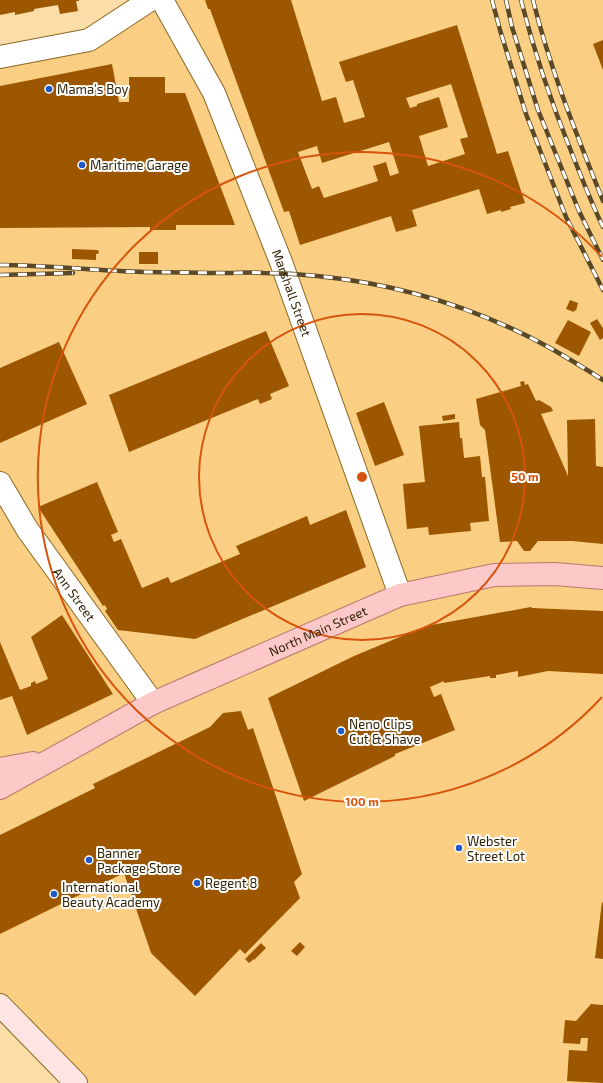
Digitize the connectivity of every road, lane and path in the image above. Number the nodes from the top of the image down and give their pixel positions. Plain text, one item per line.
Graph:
1 (150, 0) edge
2 (162, 0) edge
3 (0, 57) edge
4 (0, 483) edge
5 (603, 578) edge
6 (400, 595) junction
7 (153, 703) junction
8 (52, 759) junction
9 (0, 769) edge
10 (0, 788) edge
11 (0, 1005) edge
12 (76, 1083) edge

1 - 3 street
2 - 6 street, Marshall Street
4 - 7 street, Ann Street
5 - 6 main road, North Main Street
6 - 7 main road, North Main Street
7 - 8 main road, North Main Street
8 - 9 main road, North Main Street
8 - 10 main road, North Main Street
11 - 12 main road

